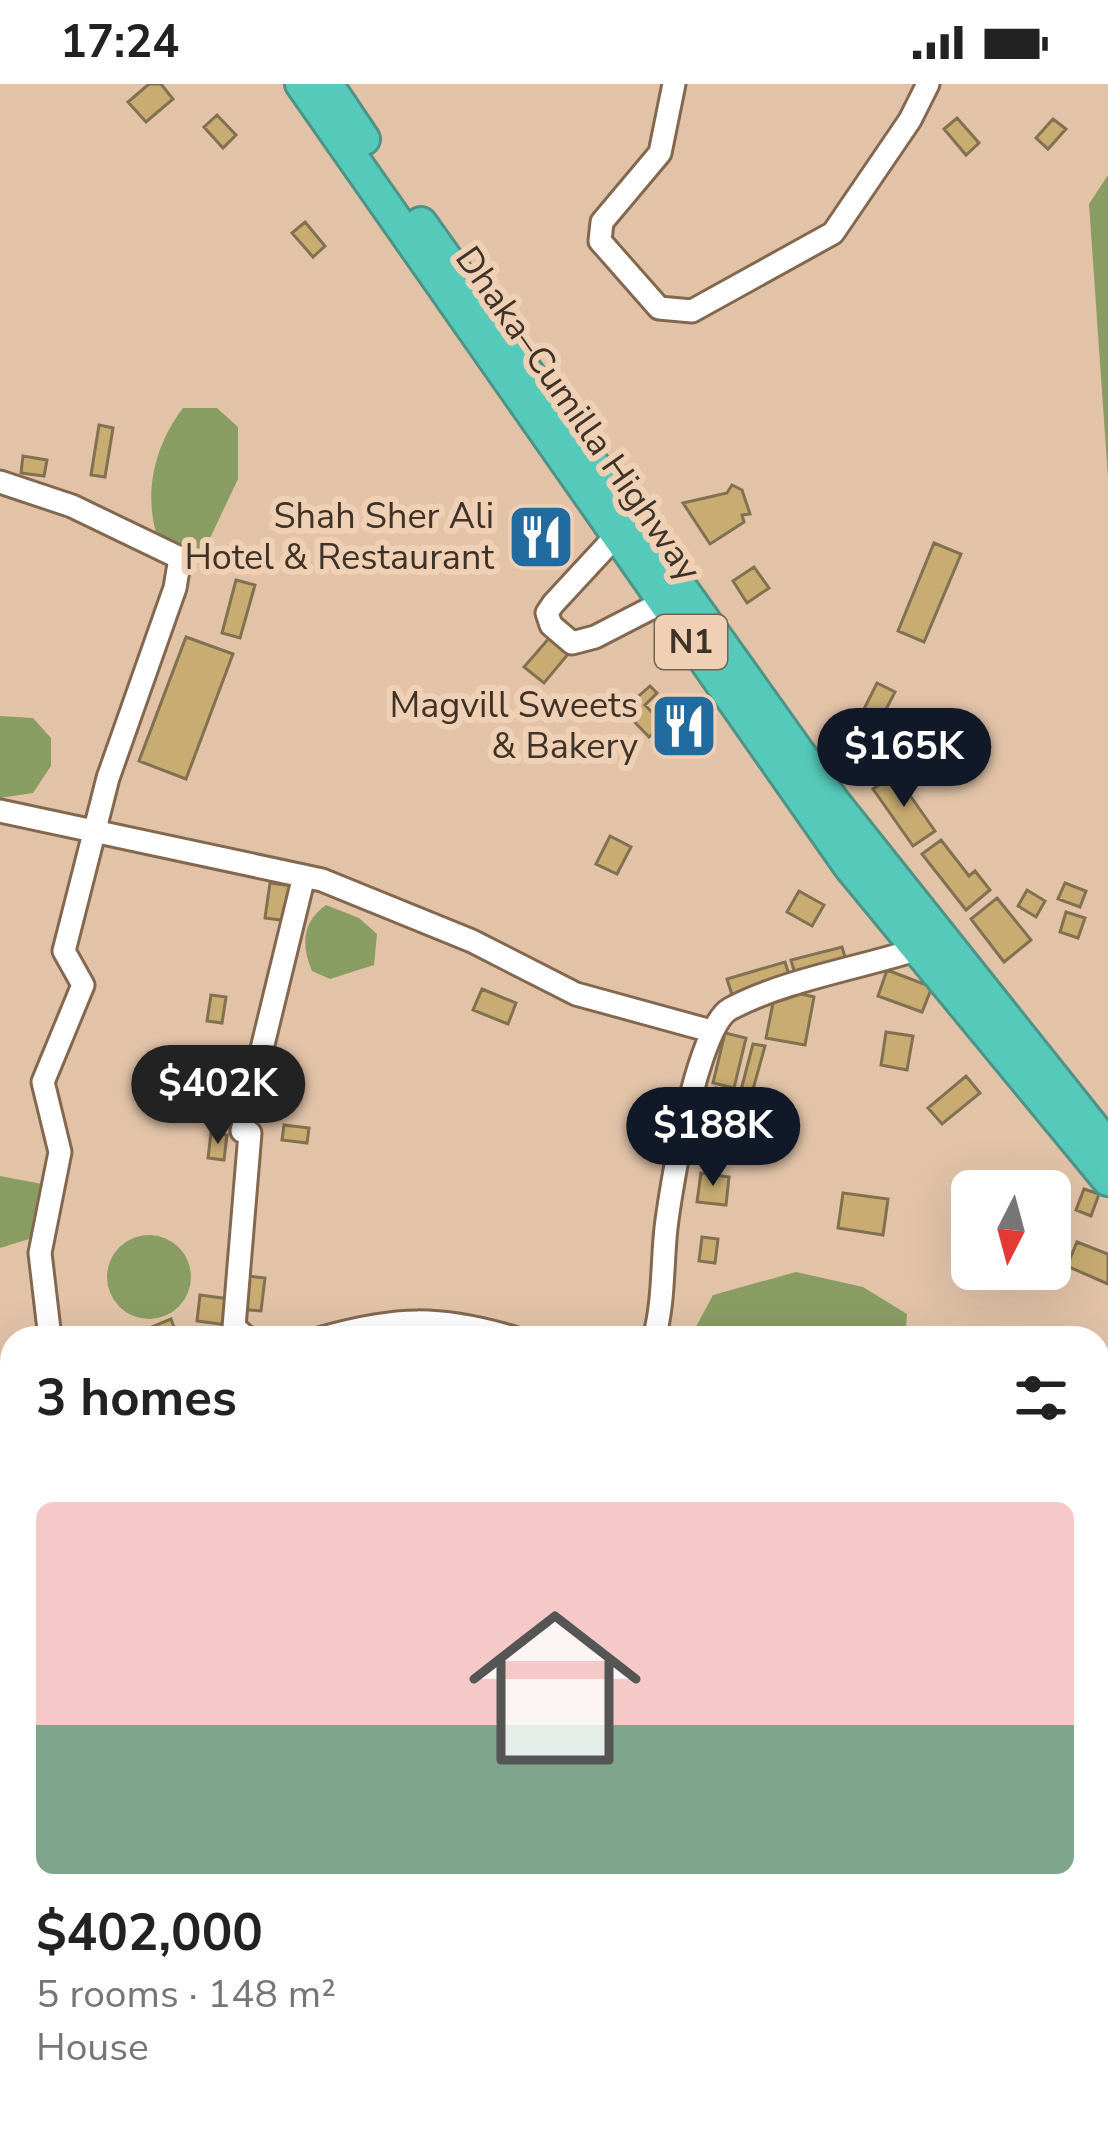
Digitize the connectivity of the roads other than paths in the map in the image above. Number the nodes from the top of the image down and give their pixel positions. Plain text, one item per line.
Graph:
1 (301, 84) edge
2 (327, 84) edge
3 (674, 84) edge
4 (928, 84) edge
5 (0, 482) edge
6 (615, 537) junction
7 (663, 602) junction
8 (0, 811) edge
9 (97, 830) junction
10 (304, 876) junction
11 (915, 950) junction
12 (711, 1031) junction
13 (1108, 1146) edge
14 (1108, 1180) edge
15 (49, 1326) edge
16 (234, 1326) edge
17 (371, 1326) edge
18 (469, 1326) edge
19 (655, 1326) edge

1 - 6 highway, Dhaka–Cumilla Highway / N1
2 - 13 highway, Dhaka–Cumilla Highway / N1
3 - 4 street
5 - 9 street
6 - 7 highway, Dhaka–Cumilla Highway / N1
6 - 7 street
7 - 11 highway, Dhaka–Cumilla Highway / N1
8 - 9 street
9 - 10 street
9 - 15 street
10 - 12 street
10 - 16 street
11 - 12 street
11 - 14 highway, Dhaka–Cumilla Highway / N1
12 - 19 street
17 - 18 street

